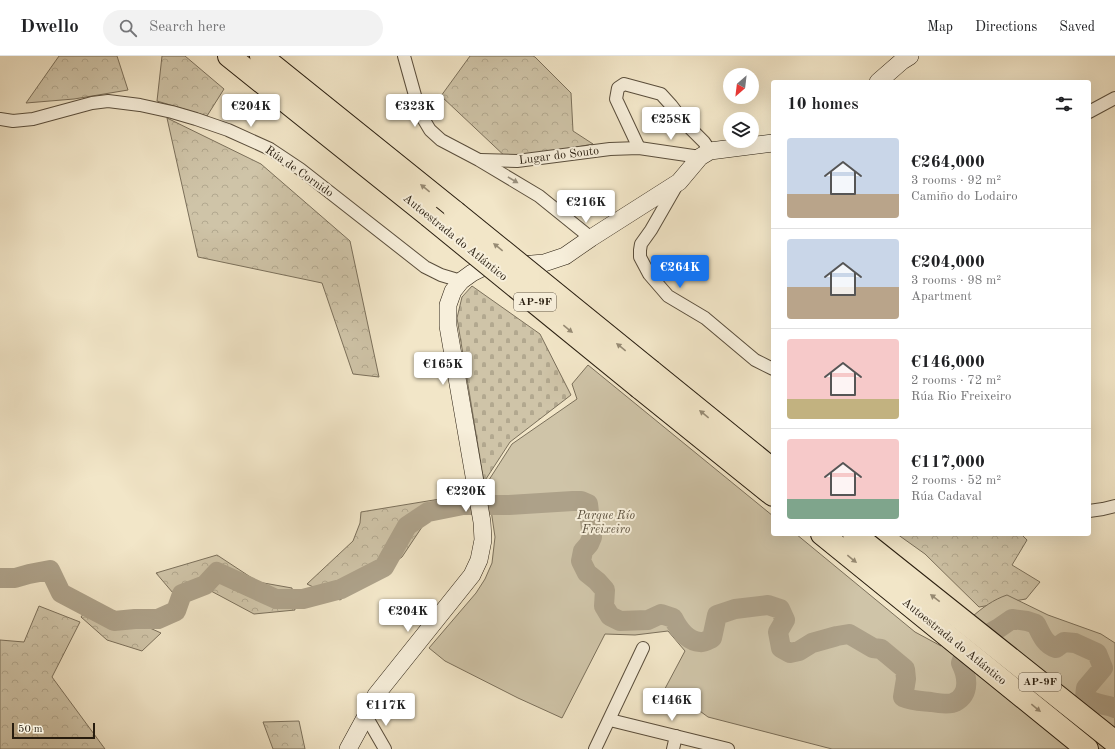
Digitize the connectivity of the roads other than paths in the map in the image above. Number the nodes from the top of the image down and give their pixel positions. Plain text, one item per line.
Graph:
1 (220, 56) edge
2 (230, 56) edge
3 (261, 56) edge
4 (265, 56) edge
5 (404, 56) edge
6 (902, 58) edge
7 (880, 80) edge
8 (1115, 98) edge
9 (315, 100) junction
10 (1091, 111) edge
11 (0, 119) edge
12 (771, 144) edge
13 (638, 148) junction
14 (705, 154) junction
15 (479, 160) junction
16 (679, 182) junction
17 (410, 202) junction
18 (591, 238) junction
19 (461, 281) junction
20 (771, 368) edge
21 (646, 379) junction
22 (763, 470) edge
23 (771, 490) edge
24 (1115, 506) edge
25 (1091, 511) edge
26 (824, 536) edge
27 (857, 536) edge
28 (965, 622) junction
29 (643, 648) dead end
30 (366, 716) junction
31 (610, 720) junction
32 (1115, 733) edge
33 (676, 736) junction
34 (1115, 742) edge
35 (349, 748) edge
36 (385, 749) edge
37 (595, 749) edge
38 (673, 749) edge
39 (728, 749) edge
40 (1087, 749) edge

1 - 17 highway
2 - 17 highway, Autoestrada do Atlántico / AP-9F
3 - 9 highway, Autoestrada do Atlántico / AP-9F
4 - 9 highway
5 - 15 street
6 - 7 street
8 - 10 street
21 -> 9 highway, Autoestrada do Atlántico / AP-9F, bridge
11 - 19 street, Rúa de Cornido
12 - 14 street
13 - 14 street, Lugar do Souto
13 - 14 street
13 - 15 street, Lugar do Souto
14 - 16 street
15 -> 18 street
16 - 18 street
16 - 20 street
17 -> 21 highway, Autoestrada do Atlántico / AP-9F, bridge
18 - 19 street
19 - 30 street
21 - 22 highway, Autoestrada do Atlántico / AP-9F
22 - 23 highway, Autoestrada do Atlántico / AP-9F
24 - 25 street
26 -> 40 highway, Autoestrada do Atlántico / AP-9F
28 -> 27 highway, Autoestrada do Atlántico / AP-9F
28 - 32 highway
28 - 34 highway, Autoestrada do Atlántico / AP-9F
29 - 31 street
30 - 35 street
30 - 36 street
31 - 33 street
31 - 37 street
33 - 38 street
33 - 39 street

